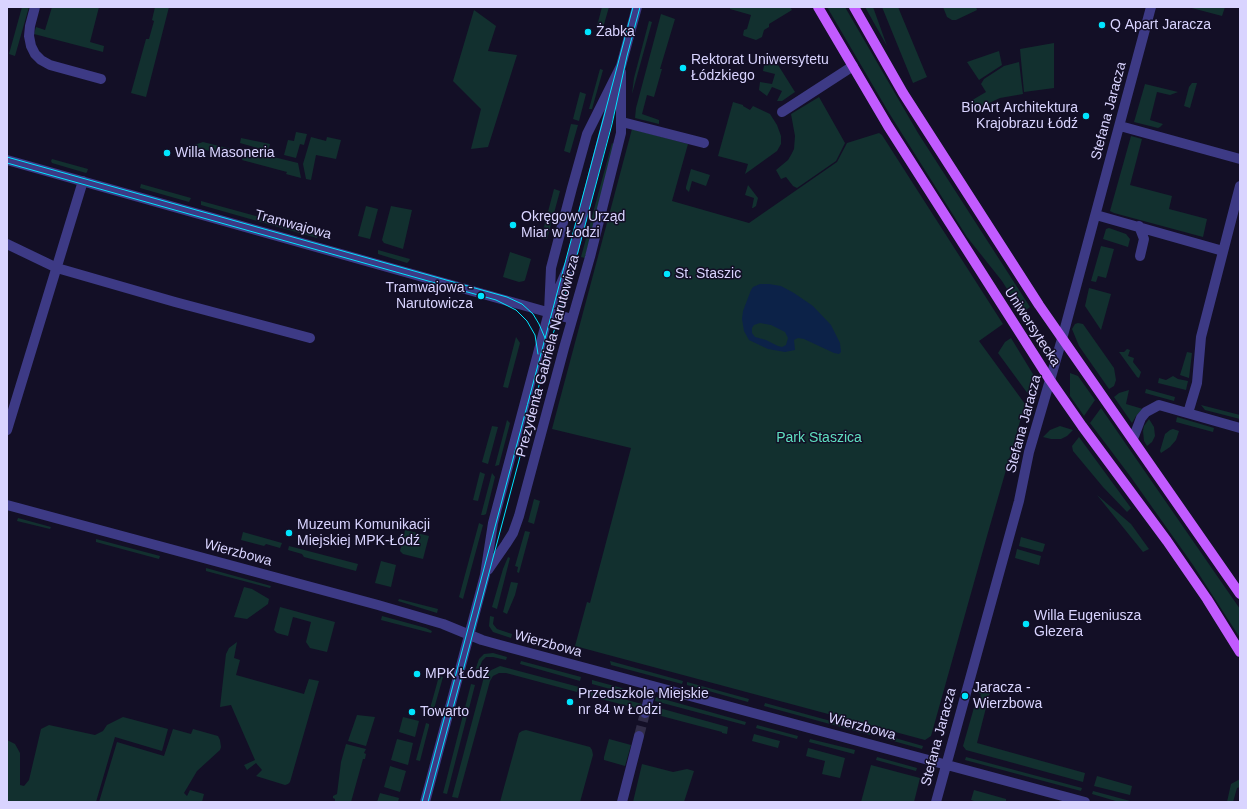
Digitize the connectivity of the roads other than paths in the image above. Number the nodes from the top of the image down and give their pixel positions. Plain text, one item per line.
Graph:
1 (36, 7) edge
2 (636, 7) edge
3 (818, 7) edge
4 (854, 7) edge
5 (1151, 7) edge
6 (621, 66) junction
7 (853, 66) junction
8 (101, 79) dead end
9 (782, 112) dead end
10 (622, 122) junction
11 (1120, 126) junction
12 (704, 143) dead end
13 (1240, 159) edge
14 (7, 160) edge
15 (83, 182) junction
16 (1240, 186) edge
17 (1096, 214) junction
18 (1139, 226) junction
19 (7, 244) edge
20 (1223, 251) junction
21 (1140, 256) dead end
22 (57, 268) junction
23 (549, 312) junction
24 (572, 319) junction
25 (310, 338) dead end
26 (1062, 339) junction
27 (1050, 380) junction
28 (1188, 413) junction
29 (1240, 428) edge
30 (7, 430) edge
31 (1132, 440) junction
32 (7, 505) edge
33 (485, 574) junction
34 (1240, 594) edge
35 (470, 635) junction
36 (1240, 652) edge
37 (652, 686) junction
38 (645, 713) tunnel mouth
39 (639, 736) tunnel mouth
40 (946, 765) junction
41 (425, 802) edge
42 (622, 802) edge
43 (936, 802) edge
44 (1085, 802) edge

1 - 8 street
2 - 6 street, Prezydenta Gabriela Narutowicza
3 - 7 main road, Uniwersytecka
4 - 26 main road, Uniwersytecka
5 - 11 street, Stefana Jaracza
6 - 10 street, Prezydenta Gabriela Narutowicza
6 - 23 street
6 - 23 street, Prezydenta Gabriela Narutowicza
7 - 9 street
7 - 27 main road, Uniwersytecka
10 - 12 street
10 - 24 street, Prezydenta Gabriela Narutowicza
11 - 13 street
11 - 17 street, Stefana Jaracza
14 - 15 street, Tramwajowa
15 - 22 street
15 - 23 street, Tramwajowa
16 - 20 street
17 - 18 street
17 - 26 street, Stefana Jaracza
18 - 20 street
18 - 21 street
19 - 22 street
20 - 28 street
22 - 25 street
22 - 30 street
23 - 24 street, Tramwajowa
23 - 33 street, Prezydenta Gabriela Narutowicza
24 - 33 street, Prezydenta Gabriela Narutowicza
26 - 27 street, Stefana Jaracza
26 - 31 main road, Uniwersytecka
27 - 36 main road, Uniwersytecka
27 - 40 street, Stefana Jaracza
28 - 29 street
28 - 31 street
31 - 34 main road, Uniwersytecka
32 - 35 street, Wierzbowa
33 - 35 street, Prezydenta Gabriela Narutowicza
35 - 37 street, Wierzbowa
35 - 41 street, Prezydenta Gabriela Narutowicza
37 - 38 street
37 - 40 street, Wierzbowa
39 - 42 street
40 - 43 street, Stefana Jaracza
40 - 44 street, Wierzbowa

